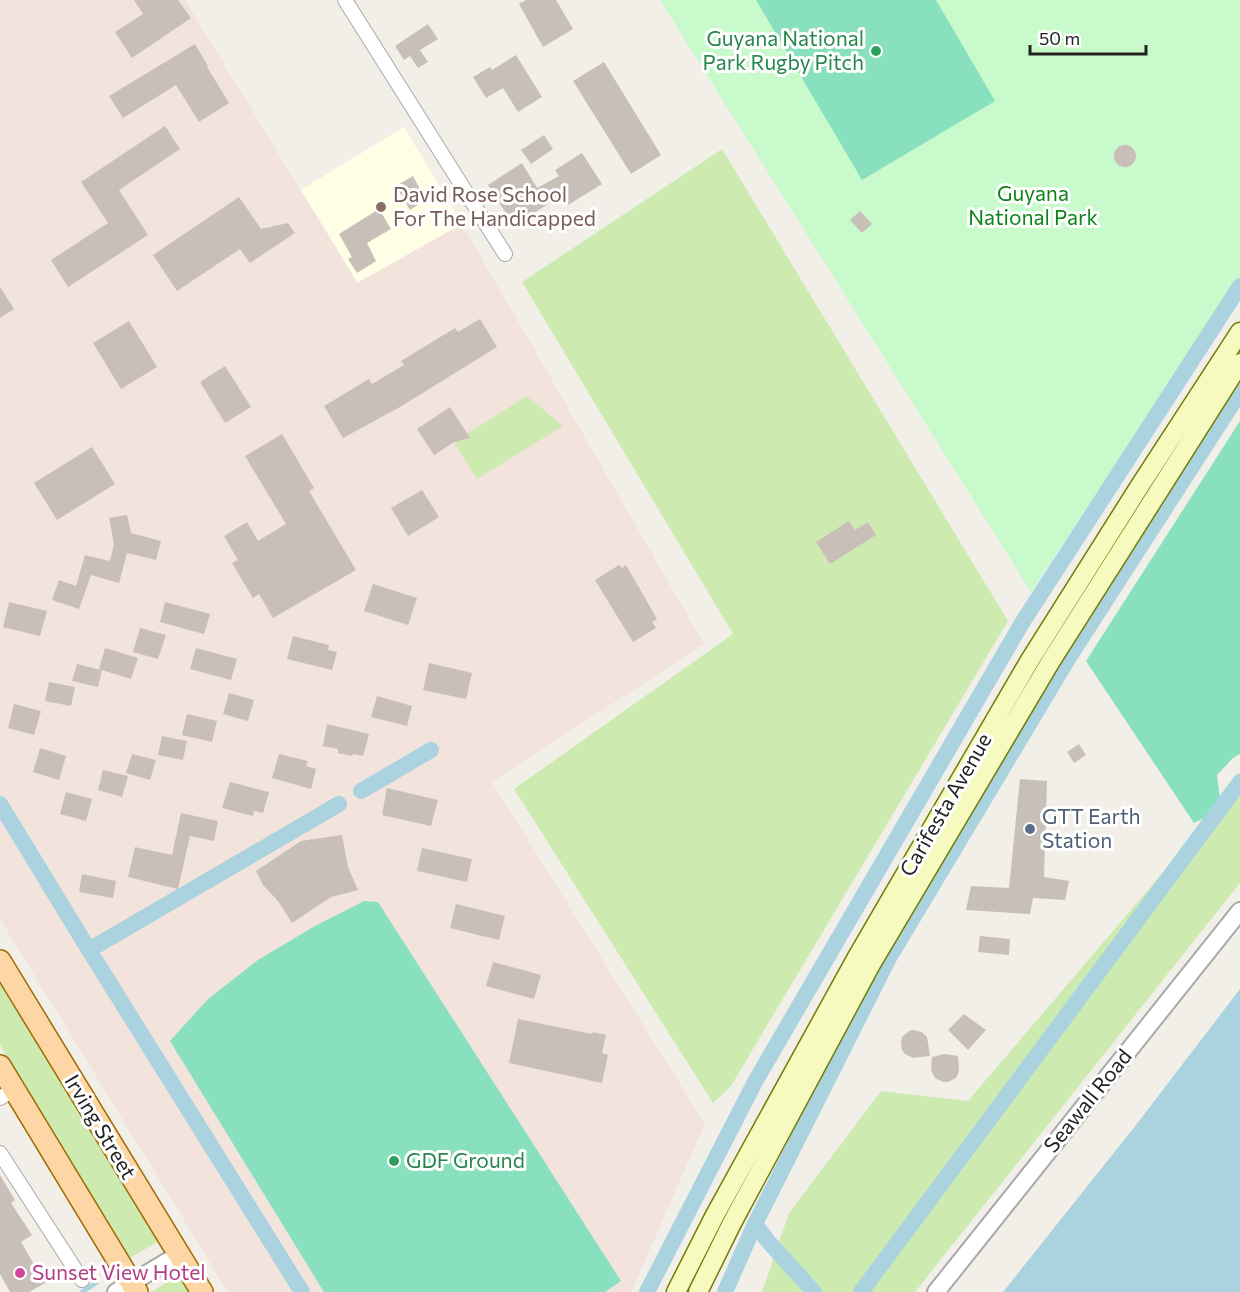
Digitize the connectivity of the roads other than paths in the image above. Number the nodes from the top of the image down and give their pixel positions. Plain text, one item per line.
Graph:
1 (345, 0) edge
2 (505, 254) dead end
3 (1240, 332) edge
4 (1240, 363) edge
5 (1240, 910) edge
6 (0, 961) edge
7 (0, 1066) edge
8 (7, 1093) edge
9 (0, 1153) edge
10 (178, 1255) junction
11 (82, 1280) dead end
12 (128, 1288) edge
13 (202, 1292) edge
14 (676, 1292) edge
15 (698, 1292) edge
16 (936, 1292) edge

1 - 2 street
3 - 14 main road, Carifesta Avenue
4 - 15 main road, Carifesta Avenue
5 - 16 street, Seawall Road
6 - 10 main road, Irving Street
7 - 8 main road
8 - 12 main road
9 - 11 street
10 - 12 street
10 - 13 main road, Irving Street

